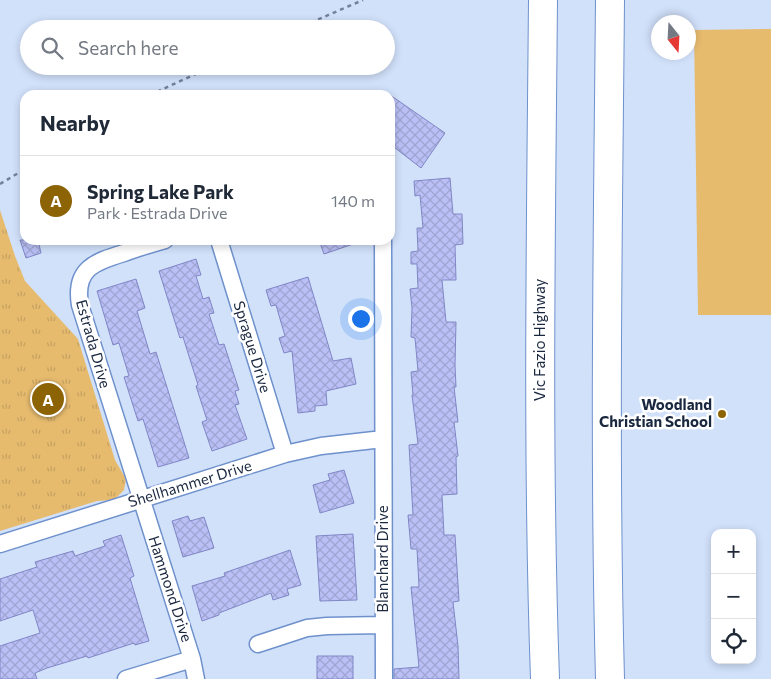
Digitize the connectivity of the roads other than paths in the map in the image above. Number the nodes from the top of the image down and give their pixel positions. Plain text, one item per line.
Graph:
1 (543, 0) edge
2 (610, 0) edge
3 (150, 245) edge
4 (221, 245) edge
5 (383, 245) edge
6 (383, 439) junction
7 (285, 454) junction
8 (142, 499) junction
9 (0, 544) edge
10 (608, 614) junction
11 (383, 625) junction
12 (258, 644) dead end
13 (192, 658) junction
14 (126, 679) edge
15 (196, 679) edge
16 (384, 679) edge
17 (545, 679) edge
18 (610, 679) edge
19 (616, 679) edge

1 - 17 highway, Vic Fazio Highway
2 - 10 highway
3 - 8 street, Estrada Drive
4 - 7 street, Sprague Drive
5 - 6 street
6 - 7 street, Shellhammer Drive
6 - 11 street, Blanchard Drive
7 - 8 street, Shellhammer Drive
8 - 9 street, Shellhammer Drive
8 - 13 street, Hammond Drive
10 - 18 highway
10 - 19 highway
11 - 12 street
11 - 16 street, Blanchard Drive
13 - 14 street
13 - 15 street, Hammond Drive

